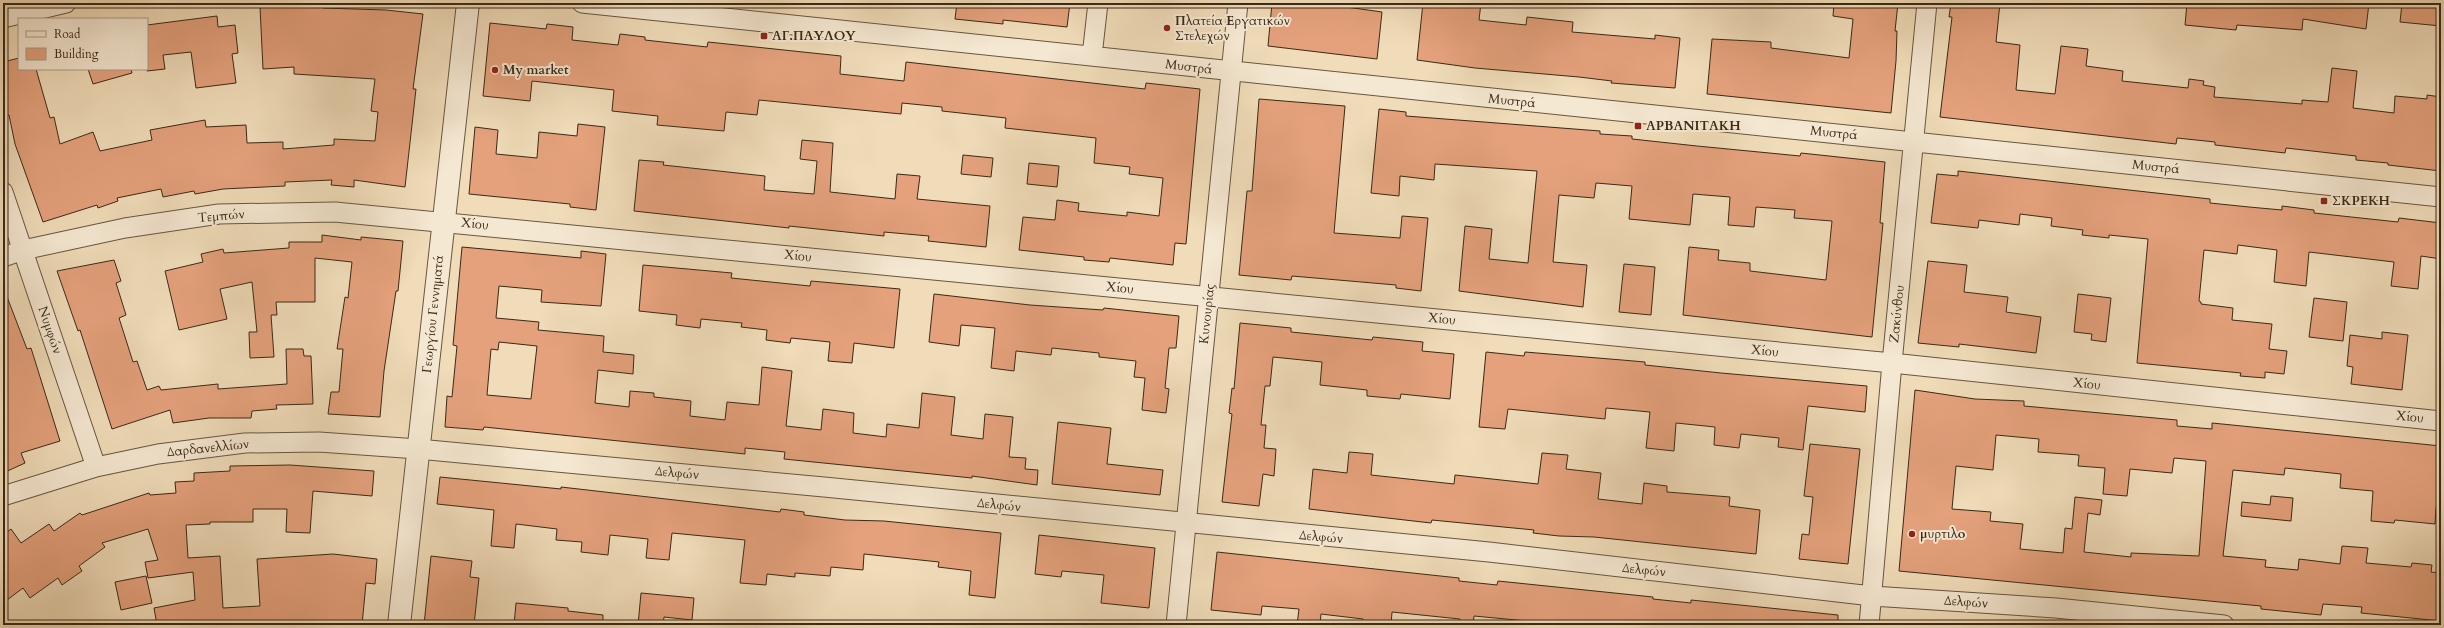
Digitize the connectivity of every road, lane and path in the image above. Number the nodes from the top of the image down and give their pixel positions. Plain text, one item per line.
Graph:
1 (66, 3) edge
2 (468, 3) edge
3 (582, 3) edge
4 (1098, 3) edge
5 (1238, 3) edge
6 (1927, 3) edge
7 (3, 18) edge
8 (1092, 56) junction
9 (1232, 72) junction
10 (1914, 141) junction
11 (3, 192) edge
12 (2441, 197) edge
13 (444, 221) junction
14 (23, 250) junction
15 (3, 257) edge
16 (1209, 297) junction
17 (1892, 363) junction
18 (2441, 421) edge
19 (418, 449) junction
20 (96, 467) junction
21 (3, 496) edge
22 (1186, 524) junction
23 (1872, 596) junction
24 (399, 625) edge
25 (1176, 625) edge
26 (1869, 625) edge
27 (2224, 625) edge

1 - 7 street
2 - 13 street, Γεωργίου Γεννηματά
3 - 8 street, Μυστρά
4 - 8 street
5 - 9 street, Κυνουρίας
6 - 10 street, Ζακύνθου
8 - 9 street, Μυστρά
9 - 10 street, Μυστρά
9 - 16 street, Κυνουρίας
10 - 12 street, Μυστρά
10 - 17 street, Ζακύνθου
11 - 14 street, Νυμφών
13 - 14 street, Τεμπών
13 - 16 street, Χίου
13 - 19 street, Γεωργίου Γεννηματά
14 - 15 street, Τεμπών
14 - 20 street, Νυμφών
16 - 17 street, Χίου
16 - 22 street, Κυνουρίας
17 - 18 street, Χίου
17 - 23 street, Ζακύνθου
19 - 20 street, Δαρδανελλίων
19 - 22 street, Δελφών
19 - 24 street, Γεωργίου Γεννηματά
20 - 21 street, Δαρδανελλίων
22 - 23 street, Δελφών
22 - 25 street, Κυνουρίας
23 - 26 street, Ζακύνθου
23 - 27 street, Δελφών

